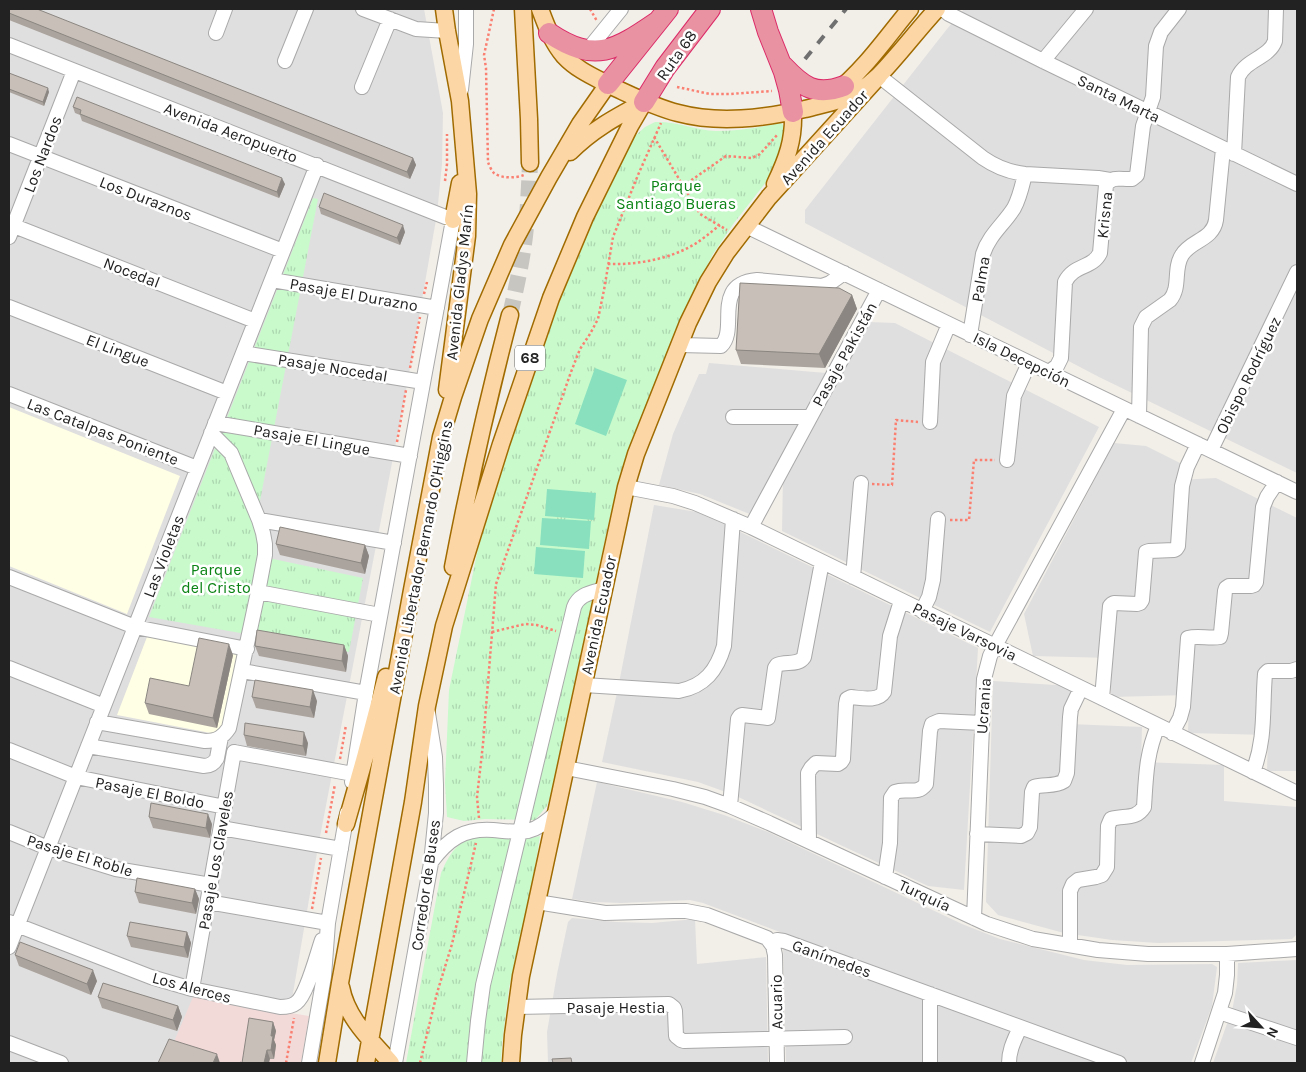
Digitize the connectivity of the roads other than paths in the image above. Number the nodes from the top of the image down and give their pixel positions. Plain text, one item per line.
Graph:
1 (226, 9) edge
2 (306, 9) edge
3 (363, 9) edge
4 (444, 9) edge
5 (466, 9) edge
6 (523, 9) edge
7 (540, 9) edge
8 (621, 9) edge
9 (710, 9) edge
10 (761, 9) edge
11 (910, 9) edge
12 (936, 9) edge
13 (943, 9) edge
14 (1086, 9) edge
15 (1179, 9) edge
16 (1276, 9) edge
17 (662, 16) edge
18 (390, 19) junction
19 (447, 31) junction
20 (216, 33) dead end
21 (549, 33) junction
22 (9, 45) edge
23 (587, 51) junction
24 (285, 61) dead end
25 (1043, 62) junction
26 (781, 64) junction
27 (74, 70) junction
28 (879, 76) junction
29 (608, 84) junction
30 (844, 86) junction
31 (362, 87) dead end
32 (460, 101) junction
33 (644, 102) junction
34 (802, 109) junction
35 (1148, 112) junction
36 (464, 134) junction
37 (9, 144) edge
38 (1228, 151) junction
39 (40, 156) junction
40 (530, 163) tunnel mouth
41 (317, 165) junction
42 (1025, 174) junction
43 (549, 176) junction
44 (1110, 180) junction
45 (1297, 184) edge
46 (769, 197) junction
47 (453, 220) junction
48 (10, 229) edge
49 (742, 231) junction
50 (283, 251) junction
51 (1297, 272) edge
52 (844, 273) junction
53 (272, 280) junction
54 (879, 290) junction
55 (9, 307) edge
56 (437, 308) junction
57 (510, 315) tunnel mouth
58 (255, 321) junction
59 (949, 324) junction
60 (970, 335) junction
61 (680, 345) junction
62 (243, 353) junction
63 (1029, 363) junction
64 (1049, 372) junction
65 (423, 382) junction
66 (227, 393) junction
67 (9, 394) edge
68 (1124, 409) junction
69 (1138, 416) junction
70 (733, 417) dead end
71 (810, 418) junction
72 (930, 422) road end
73 (213, 428) junction
74 (441, 437) junction
75 (1198, 444) junction
76 (1211, 450) junction
77 (410, 456) junction
78 (1007, 460) road end
79 (198, 468) junction
80 (1277, 482) junction
81 (861, 483) road end
82 (626, 487) junction
83 (1297, 492) edge
84 (733, 518) junction
85 (938, 519) road end
86 (259, 520) junction
87 (751, 527) junction
88 (394, 543) junction
89 (822, 562) junction
90 (9, 577) edge
91 (854, 577) junction
92 (604, 589) junction
93 (258, 592) junction
94 (411, 598) junction
95 (901, 601) junction
96 (922, 611) junction
97 (380, 615) junction
98 (444, 626) junction
99 (135, 627) junction
100 (995, 646) junction
101 (247, 649) junction
102 (9, 668) edge
103 (1297, 668) edge
104 (242, 671) junction
105 (584, 685) junction
106 (1080, 688) junction
107 (366, 693) junction
108 (1102, 698) junction
109 (104, 706) junction
110 (427, 706) junction
111 (98, 722) junction
112 (982, 723) junction
113 (1158, 726) junction
114 (1172, 732) junction
115 (221, 737) junction
116 (88, 746) junction
117 (9, 750) edge
118 (234, 752) junction
119 (566, 768) junction
120 (1253, 772) junction
121 (353, 774) junction
122 (76, 777) junction
123 (1297, 793) edge
124 (224, 806) junction
125 (730, 806) junction
126 (557, 812) junction
127 (346, 824) junction
128 (221, 828) junction
129 (9, 832) edge
130 (520, 832) junction
131 (977, 834) junction
132 (809, 841) junction
133 (48, 848) junction
134 (341, 849) junction
135 (431, 863) junction
136 (885, 877) junction
137 (211, 886) junction
138 (208, 902) junction
139 (538, 902) junction
140 (974, 918) junction
141 (328, 923) junction
142 (13, 924) edge
143 (771, 942) junction
144 (1070, 946) junction
145 (9, 947) edge
146 (1297, 949) edge
147 (1227, 954) junction
148 (340, 983) junction
149 (192, 988) junction
150 (930, 994) junction
151 (516, 1008) junction
152 (1219, 1012) junction
153 (1020, 1027) junction
154 (846, 1037) dead end
155 (1297, 1038) edge
156 (777, 1039) junction
157 (371, 1040) junction
158 (9, 1043) edge
159 (1093, 1058) edge
160 (61, 1063) edge
161 (308, 1063) edge
162 (327, 1063) edge
163 (366, 1063) edge
164 (391, 1063) edge
165 (395, 1063) edge
166 (474, 1063) edge
167 (511, 1063) edge
168 (777, 1063) edge
169 (930, 1063) edge
170 (1009, 1063) edge
171 (1119, 1063) edge
172 (1202, 1063) edge

1 - 20 street
2 - 24 street
3 - 18 street
4 - 19 main road, Avenida Gladys Marín
5 - 32 street
6 - 40 main road
7 - 21 main road
8 - 23 street
9 - 33 highway, Ruta 68 / 68
10 - 26 highway
11 - 30 main road
12 - 28 main road
13 - 25 street, Santa Marta
14 - 25 street
15 - 35 street, Krisna
16 - 38 street
17 - 23 highway
17 - 29 highway
18 - 19 street
18 - 31 street
19 - 32 main road, Avenida Gladys Marín
21 - 23 highway
21 - 29 main road
22 - 27 street, Avenida Aeropuerto
25 - 35 street, Santa Marta
26 - 30 highway
26 - 34 highway
27 - 39 street, Los Nardos
27 - 41 street, Avenida Aeropuerto
28 - 34 main road
28 - 42 street
28 - 46 main road, Avenida Ecuador
29 - 33 main road
29 - 43 main road, Avenida Libertador Bernardo O'Higgins
30 - 34 main road
32 - 36 main road, Avenida Gladys Marín
33 - 34 main road
33 - 43 main road
33 - 98 main road, 68
34 - 46 main road, Avenida Ecuador
35 - 38 street, Santa Marta
35 - 44 street, Krisna
36 - 47 main road
36 - 74 main road, Avenida Gladys Marín
37 - 39 street, Los Duraznos
38 - 45 street, Santa Marta
38 - 69 street
39 - 48 street, Los Nardos
39 - 50 street, Los Duraznos
41 - 47 street, Avenida Aeropuerto
41 - 50 street, Las Violetas
42 - 44 street
42 - 60 street, Palma
43 - 74 main road, Avenida Libertador Bernardo O'Higgins
44 - 64 street, Krisna
46 - 49 main road, Avenida Ecuador
47 - 56 street, Avenida Libertador Bernardo O'Higgins
48 - 58 street, Nocedal
49 - 52 street, Isla Decepción
49 - 61 main road, Avenida Ecuador
50 - 53 street, Las Violetas
51 - 76 street, Obispo Rodríguez
52 - 54 street, Isla Decepción
52 - 61 street
53 - 56 street, Pasaje El Durazno
53 - 58 street, Las Violetas
54 - 59 street, Isla Decepción
54 - 71 street, Pasaje Pakistán
55 - 66 street, El Lingue
56 - 65 street, Avenida Libertador Bernardo O'Higgins
57 - 98 main road
58 - 62 street, Las Violetas
59 - 60 street, Isla Decepción
59 - 72 street
60 - 63 street, Isla Decepción
61 - 82 main road, Avenida Ecuador
62 - 65 street, Pasaje Nocedal
62 - 66 street, Las Violetas
63 - 64 street, Isla Decepción
63 - 78 street
64 - 68 street, Isla Decepción
65 - 77 street, Avenida Libertador Bernardo O'Higgins
66 - 73 street, Las Violetas
67 - 79 street, Las Catalpas Poniente
68 - 69 street, Isla Decepción
68 - 100 street, Ucrania
69 - 75 street, Isla Decepción
70 - 71 street, Pasaje Pakistán
71 - 87 street, Pasaje Pakistán
73 - 77 street, Pasaje El Lingue
73 - 79 street, Las Violetas
73 - 86 street
74 - 94 main road, Avenida Libertador Bernardo O'Higgins
75 - 76 street, Isla Decepción
75 - 108 street
76 - 80 street, Isla Decepción
77 - 88 street, Avenida Libertador Bernardo O'Higgins
79 - 99 street, Las Violetas
80 - 83 street, Isla Decepción
80 - 114 street
81 - 91 street
82 - 84 street, Pasaje Varsovia
82 - 92 main road, Avenida Ecuador
84 - 87 street, Pasaje Varsovia
84 - 105 street
85 - 96 street
86 - 88 street
86 - 93 street
87 - 89 street, Pasaje Varsovia
88 - 97 street, Avenida Libertador Bernardo O'Higgins
89 - 91 street, Pasaje Varsovia
89 - 125 street
90 - 99 street
91 - 95 street, Pasaje Varsovia
92 - 105 main road, Avenida Ecuador
92 - 130 street
93 - 97 street
93 - 101 street
94 - 127 main road
94 - 148 main road, Avenida Libertador Bernardo O'Higgins
95 - 96 street, Pasaje Varsovia
95 - 132 street
96 - 100 street, Pasaje Varsovia
97 - 107 street, Avenida Libertador Bernardo O'Higgins
98 - 110 main road
99 - 101 street
99 - 109 street, Las Violetas
100 - 106 street, Pasaje Varsovia
100 - 112 street, Ucrania
101 - 104 street
102 - 109 street
103 - 120 street
104 - 107 street
104 - 115 street
105 - 119 main road, Avenida Ecuador
106 - 108 street, Pasaje Varsovia
106 - 131 street
107 - 121 street, Avenida Libertador Bernardo O'Higgins
108 - 113 street, Pasaje Varsovia
109 - 111 street, Las Violetas
110 - 135 street, Corredor de Buses
110 - 157 main road
111 - 115 street
111 - 116 street, Las Violetas
112 - 131 street, Ucrania
112 - 136 street
113 - 114 street, Pasaje Varsovia
113 - 144 street
114 - 120 street, Pasaje Varsovia
115 - 116 street
115 - 118 street
116 - 122 street, Las Violetas
117 - 122 street, Pasaje El Boldo
118 - 121 street
118 - 124 street, Pasaje Los Claveles
119 - 125 street, Turquía
119 - 126 main road, Avenida Ecuador
120 - 123 street, Pasaje Varsovia
121 - 127 street, Avenida Libertador Bernardo O'Higgins
122 - 124 street, Pasaje El Boldo
122 - 133 street, Las Violetas
124 - 128 street, Pasaje Los Claveles
125 - 132 street, Turquía
126 - 130 street
126 - 139 main road, Avenida Ecuador
127 - 134 street, Avenida Libertador Bernardo O'Higgins
128 - 134 street, Pasaje El Boldo
128 - 137 street, Pasaje Los Claveles
129 - 133 street, Pasaje El Roble
130 - 135 street
130 - 166 street
131 - 140 street, Ucrania
132 - 136 street, Turquía
133 - 137 street, Pasaje El Roble
133 - 142 street, Las Violetas
134 - 141 street, Avenida Libertador Bernardo O'Higgins
135 - 165 street, Corredor de Buses
136 - 140 street, Turquía
137 - 138 street, Pasaje Los Claveles
138 - 141 street
138 - 149 street, Pasaje Los Claveles
139 - 143 street, Ganímedes
139 - 151 main road, Avenida Ecuador
140 - 144 street, Turquía
141 - 149 street, Los Alerces
141 - 161 street, Avenida Libertador Bernardo O'Higgins
142 - 145 street, Las Violetas
142 - 149 street, Los Alerces
143 - 150 street, Ganímedes
143 - 156 street, Acuario
144 - 147 street, Turquía
146 - 147 street, Turquía
147 - 152 street
148 - 157 main road
148 - 162 main road, Avenida Libertador Bernardo O'Higgins
150 - 153 street, Ganímedes
150 - 169 street
151 - 156 street, Pasaje Hestia
151 - 167 main road, Avenida Ecuador
152 - 155 street
152 - 172 street
153 - 159 street, Ganímedes
153 - 170 street
154 - 156 street
156 - 168 street, Acuario
157 - 163 main road
157 - 164 main road
158 - 160 street
159 - 171 street, Ganímedes

